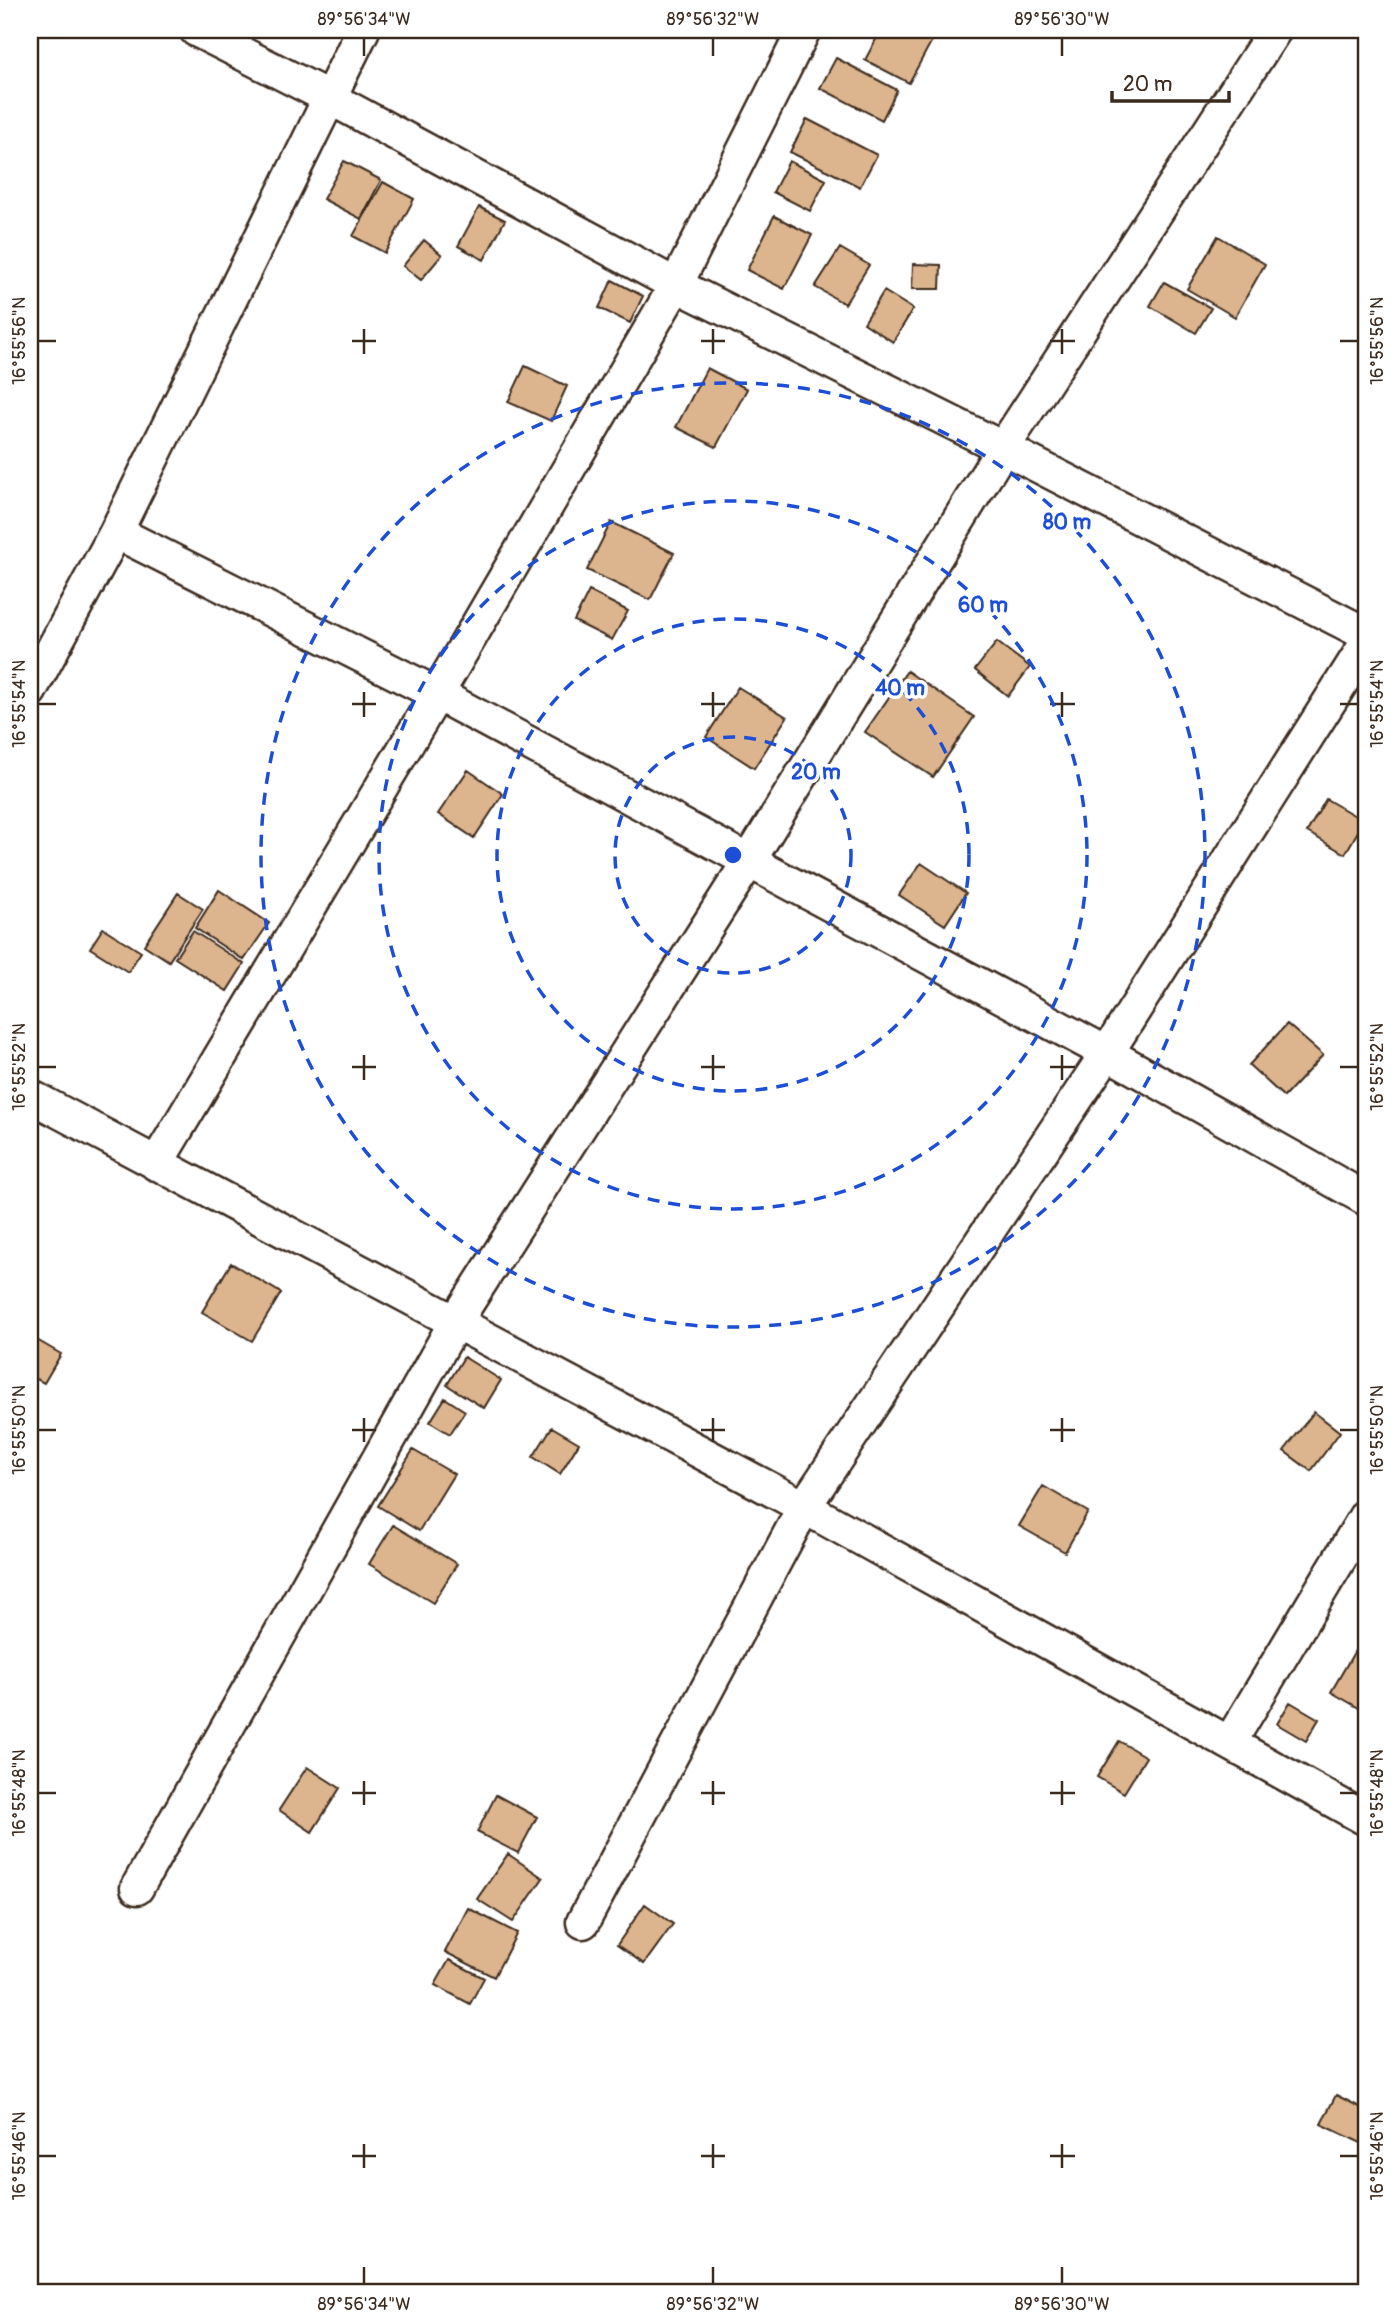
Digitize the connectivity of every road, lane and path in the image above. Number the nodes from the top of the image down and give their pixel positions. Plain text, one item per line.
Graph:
1 (196, 30) edge
2 (363, 30) edge
3 (804, 30) edge
4 (1275, 30) edge
5 (330, 98) junction
6 (676, 285) junction
7 (1003, 448) junction
8 (116, 532) junction
9 (1366, 635) edge
10 (1366, 644) edge
11 (30, 691) edge
12 (437, 694) junction
13 (749, 861) junction
14 (1107, 1053) junction
15 (30, 1096) edge
16 (156, 1164) junction
17 (1366, 1199) edge
18 (456, 1321) junction
19 (804, 1507) junction
20 (1366, 1515) edge
21 (1230, 1742) junction
22 (1366, 1819) edge
23 (137, 1888) dead end
24 (583, 1922) dead end

1 - 5 street
2 - 5 street
3 - 6 street
4 - 7 street
5 - 6 street
5 - 8 street
6 - 7 street
6 - 12 street
7 - 9 street
7 - 13 street
8 - 11 street
8 - 12 street
10 - 14 street
12 - 13 street
12 - 16 street
13 - 14 street
13 - 18 street
14 - 17 street
14 - 19 street
15 - 16 street
16 - 18 street
18 - 19 street
18 - 23 street
19 - 21 street
19 - 24 street
20 - 21 street
21 - 22 street

